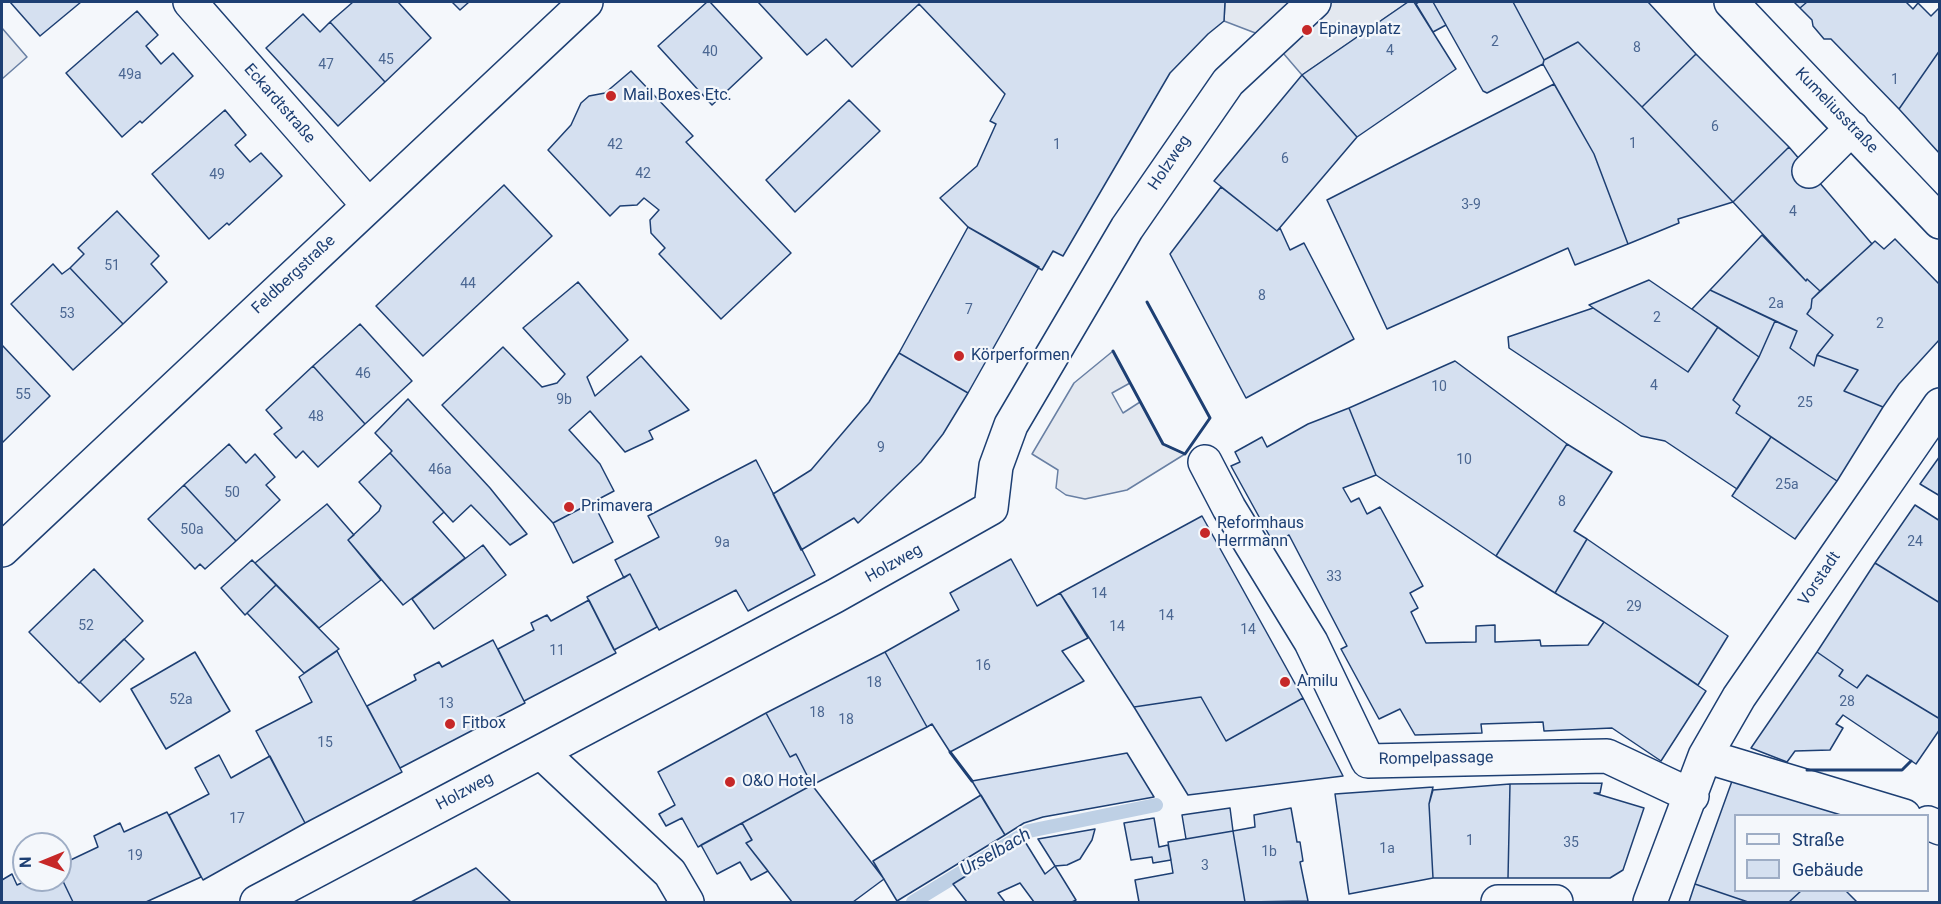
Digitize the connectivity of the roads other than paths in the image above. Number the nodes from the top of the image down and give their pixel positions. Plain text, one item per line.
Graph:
1 (190, 2) edge
2 (586, 2) edge
3 (1314, 2) edge
4 (1731, 2) edge
5 (1852, 128) junction
6 (1809, 171) dead end
7 (368, 205) junction
8 (1940, 222) edge
9 (1940, 405) edge
10 (1205, 462) dead end
11 (2, 550) edge
12 (541, 752) junction
13 (1705, 756) junction
14 (1692, 796) junction
15 (1897, 814) edge
16 (257, 903) edge
17 (687, 903) edge
18 (1498, 903) edge
19 (1556, 903) edge
20 (1650, 903) edge

1 - 7 street, Eckardtstraße
2 - 7 street, Feldbergstraße
3 - 12 street, Holzweg
4 - 5 street, Kumeliusstraße
5 - 6 street
5 - 8 street, Kumeliusstraße
7 - 11 street, Feldbergstraße
9 - 13 street, Vorstadt
10 - 14 street, Rompelpassage
12 - 16 street, Holzweg
12 - 17 street
13 - 14 street, Vorstadt
13 - 15 street
14 - 20 street, Vorstadt
18 - 19 street

